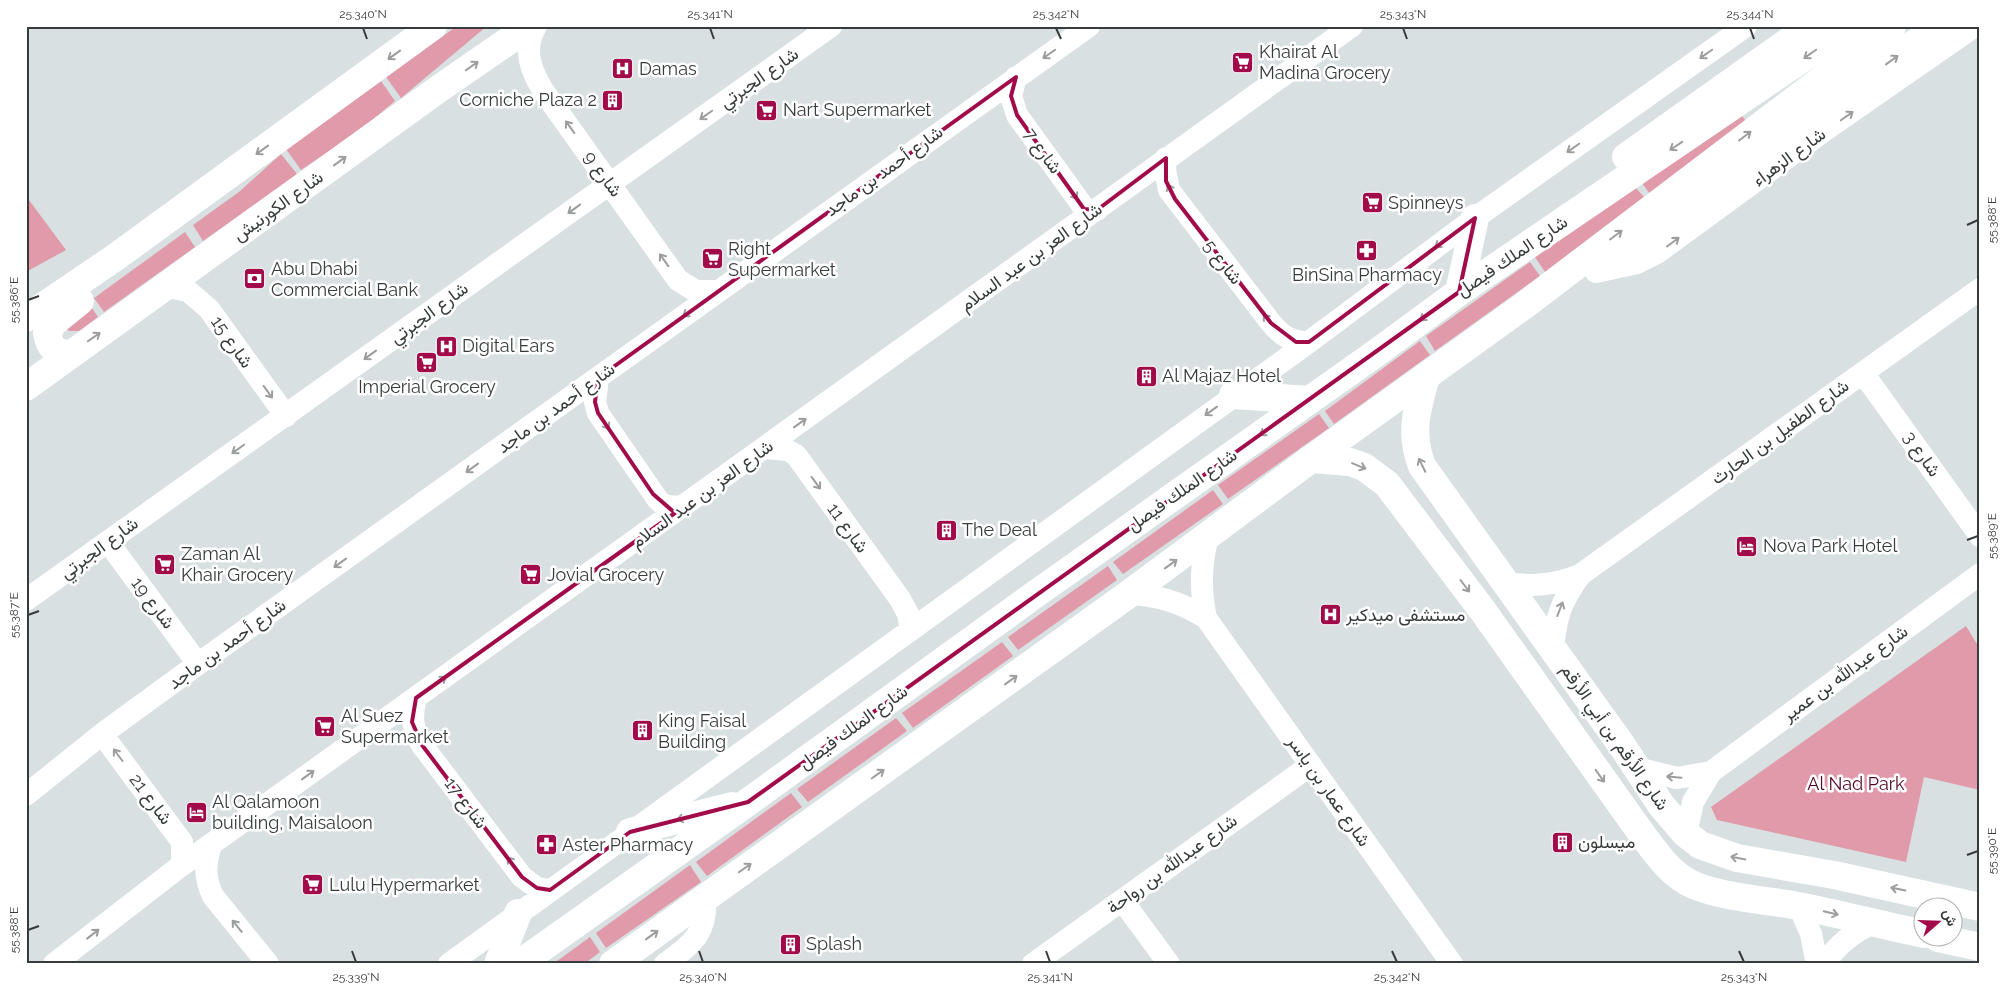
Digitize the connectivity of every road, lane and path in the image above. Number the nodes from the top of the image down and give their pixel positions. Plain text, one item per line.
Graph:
1 (433, 26) edge
2 (530, 26) edge
3 (536, 26) edge
4 (831, 26) edge
5 (1089, 26) edge
6 (1352, 26) edge
7 (1746, 26) edge
8 (1810, 26) edge
9 (1850, 26) edge
10 (1892, 26) edge
11 (1940, 26) edge
12 (1975, 26) edge
13 (1016, 77) junction
14 (1166, 158) junction
15 (610, 183) junction
16 (1097, 210) junction
17 (1475, 218) junction
18 (1532, 242) junction
19 (113, 259) junction
20 (1596, 272) junction
21 (165, 288) junction
22 (1980, 289) edge
23 (716, 291) junction
24 (1458, 292) junction
25 (1522, 307) junction
26 (26, 318) edge
27 (1309, 342) junction
28 (70, 354) junction
29 (1864, 372) junction
30 (1426, 376) junction
31 (598, 378) junction
32 (26, 387) edge
33 (1233, 395) junction
34 (1310, 400) junction
35 (286, 416) junction
36 (766, 448) junction
37 (1312, 459) junction
38 (683, 507) junction
39 (1416, 520) junction
40 (1980, 536) edge
41 (1208, 537) junction
42 (108, 542) junction
43 (1980, 574) edge
44 (1580, 575) junction
45 (1505, 583) junction
46 (1130, 594) junction
47 (26, 600) edge
48 (1206, 618) junction
49 (911, 630) junction
50 (1553, 648) junction
51 (198, 664) junction
52 (1524, 668) junction
53 (416, 698) junction
54 (102, 734) junction
55 (1630, 758) junction
56 (1311, 765) junction
57 (1711, 772) junction
58 (26, 794) edge
59 (748, 802) junction
60 (630, 832) junction
61 (1686, 834) junction
62 (211, 845) junction
63 (178, 868) junction
64 (550, 890) junction
65 (706, 896) junction
66 (1122, 900) junction
67 (1799, 906) junction
68 (1980, 907) edge
69 (518, 913) junction
70 (1874, 923) junction
71 (1914, 932) edge
72 (1964, 944) edge
73 (1980, 947) edge
74 (62, 961) edge
75 (268, 964) edge
76 (449, 964) edge
77 (498, 964) edge
78 (519, 964) edge
79 (613, 964) edge
80 (665, 964) edge
81 (1033, 964) edge
82 (1169, 964) edge
83 (1452, 964) edge
84 (1817, 964) edge
85 (1824, 964) edge

1 -> 19 main road
21 -> 2 main road, شارع الكورنيش
15 -> 3 street, شارع 9
4 -> 15 street, شارع الجبرتي
5 -> 13 street, شارع أحمد بن ماجد
6 - 14 street, شارع العز بن عبد السلام
7 -> 17 street
8 - 18 main road
9 -> 18 main road, شارع الملك فيصل
25 -> 10 main road
20 -> 11 main road
20 -> 12 street, شارع الزهراء
13 -> 16 street, شارع 7
13 - 23 street, شارع أحمد بن ماجد
14 - 16 street, شارع العز بن عبد السلام
27 -> 14 street, شارع 5
23 -> 15 street, شارع 9
15 -> 35 street, شارع الجبرتي
36 -> 16 street, شارع العز بن عبد السلام
17 - 24 main road
17 -> 27 street
18 - 24 main road, شارع الملك فيصل
19 - 26 main road
19 - 28 main road
20 - 25 main road
28 -> 21 main road, شارع الكورنيش
21 -> 35 street, شارع 15
22 - 29 street, شارع الطفيل بن الحارث
23 -> 31 street, شارع أحمد بن ماجد
24 -> 34 main road, شارع الملك فيصل
25 - 30 main road
27 - 33 street
28 - 32 main road, شارع الكورنيش
29 - 40 street, شارع 3
29 - 44 street, شارع الطفيل بن الحارث
30 - 37 main road
45 -> 30 main road, شارع الأرقم بن أبي الأرقم
31 -> 38 street
31 -> 51 street, شارع أحمد بن ماجد
33 - 34 main road
33 -> 49 street
34 -> 59 main road, شارع الملك فيصل
35 -> 42 street, شارع الجبرتي
36 - 38 street, شارع العز بن عبد السلام
36 -> 49 street, شارع 11
37 -> 39 main road, شارع الأرقم بن أبي الأرقم
37 - 41 main road
53 -> 38 street, شارع العز بن عبد السلام
39 - 45 main road
39 -> 52 main road, شارع الأرقم بن أبي الأرقم
46 -> 41 main road
41 - 48 street, شارع عمار بن ياسر
42 - 47 street, شارع الجبرتي
42 - 51 street, شارع 19
43 - 57 street, شارع عبدالله بن عمير
44 - 45 street, شارع الطفيل بن الحارث
50 -> 44 street, شارع الطفيل بن الحارث
45 - 50 main road, شارع الأرقم بن أبي الأرقم
46 - 48 street, شارع عمار بن ياسر
65 -> 46 main road
48 - 56 street, شارع عمار بن ياسر
49 - 60 street
50 - 55 main road, شارع الأرقم بن أبي الأرقم
51 - 54 street, شارع أحمد بن ماجد
52 - 55 main road
52 -> 67 main road, شارع الأرقم بن أبي الأرقم
62 -> 53 street, شارع العز بن عبد السلام
64 -> 53 street, شارع 17
54 - 58 street, شارع أحمد بن ماجد
63 -> 54 street, شارع 21
57 -> 55 street, شارع عبدالله بن عمير
55 - 61 main road, شارع الأرقم بن أبي الأرقم
56 - 66 street, شارع عبدالله بن رواحة
56 - 83 street, شارع عمار بن ياسر
57 - 61 street, شارع عبدالله بن عمير
59 -> 60 main road
59 - 78 main road, شارع الملك فيصل
60 - 64 street
68 -> 61 main road, شارع الأرقم بن أبي الأرقم
62 - 63 street, شارع العز بن عبد السلام
75 -> 62 street
74 -> 63 street, شارع العز بن عبد السلام
64 - 69 street
79 -> 65 main road
65 - 80 street
66 - 81 street, شارع عبدالله بن رواحة
66 - 82 street
67 -> 70 main road, شارع الأرقم بن أبي الأرقم
67 - 84 street
69 - 76 street
69 - 77 main road
70 - 71 main road, شارع الأرقم بن أبي الأرقم
70 - 85 street
72 - 73 main road

